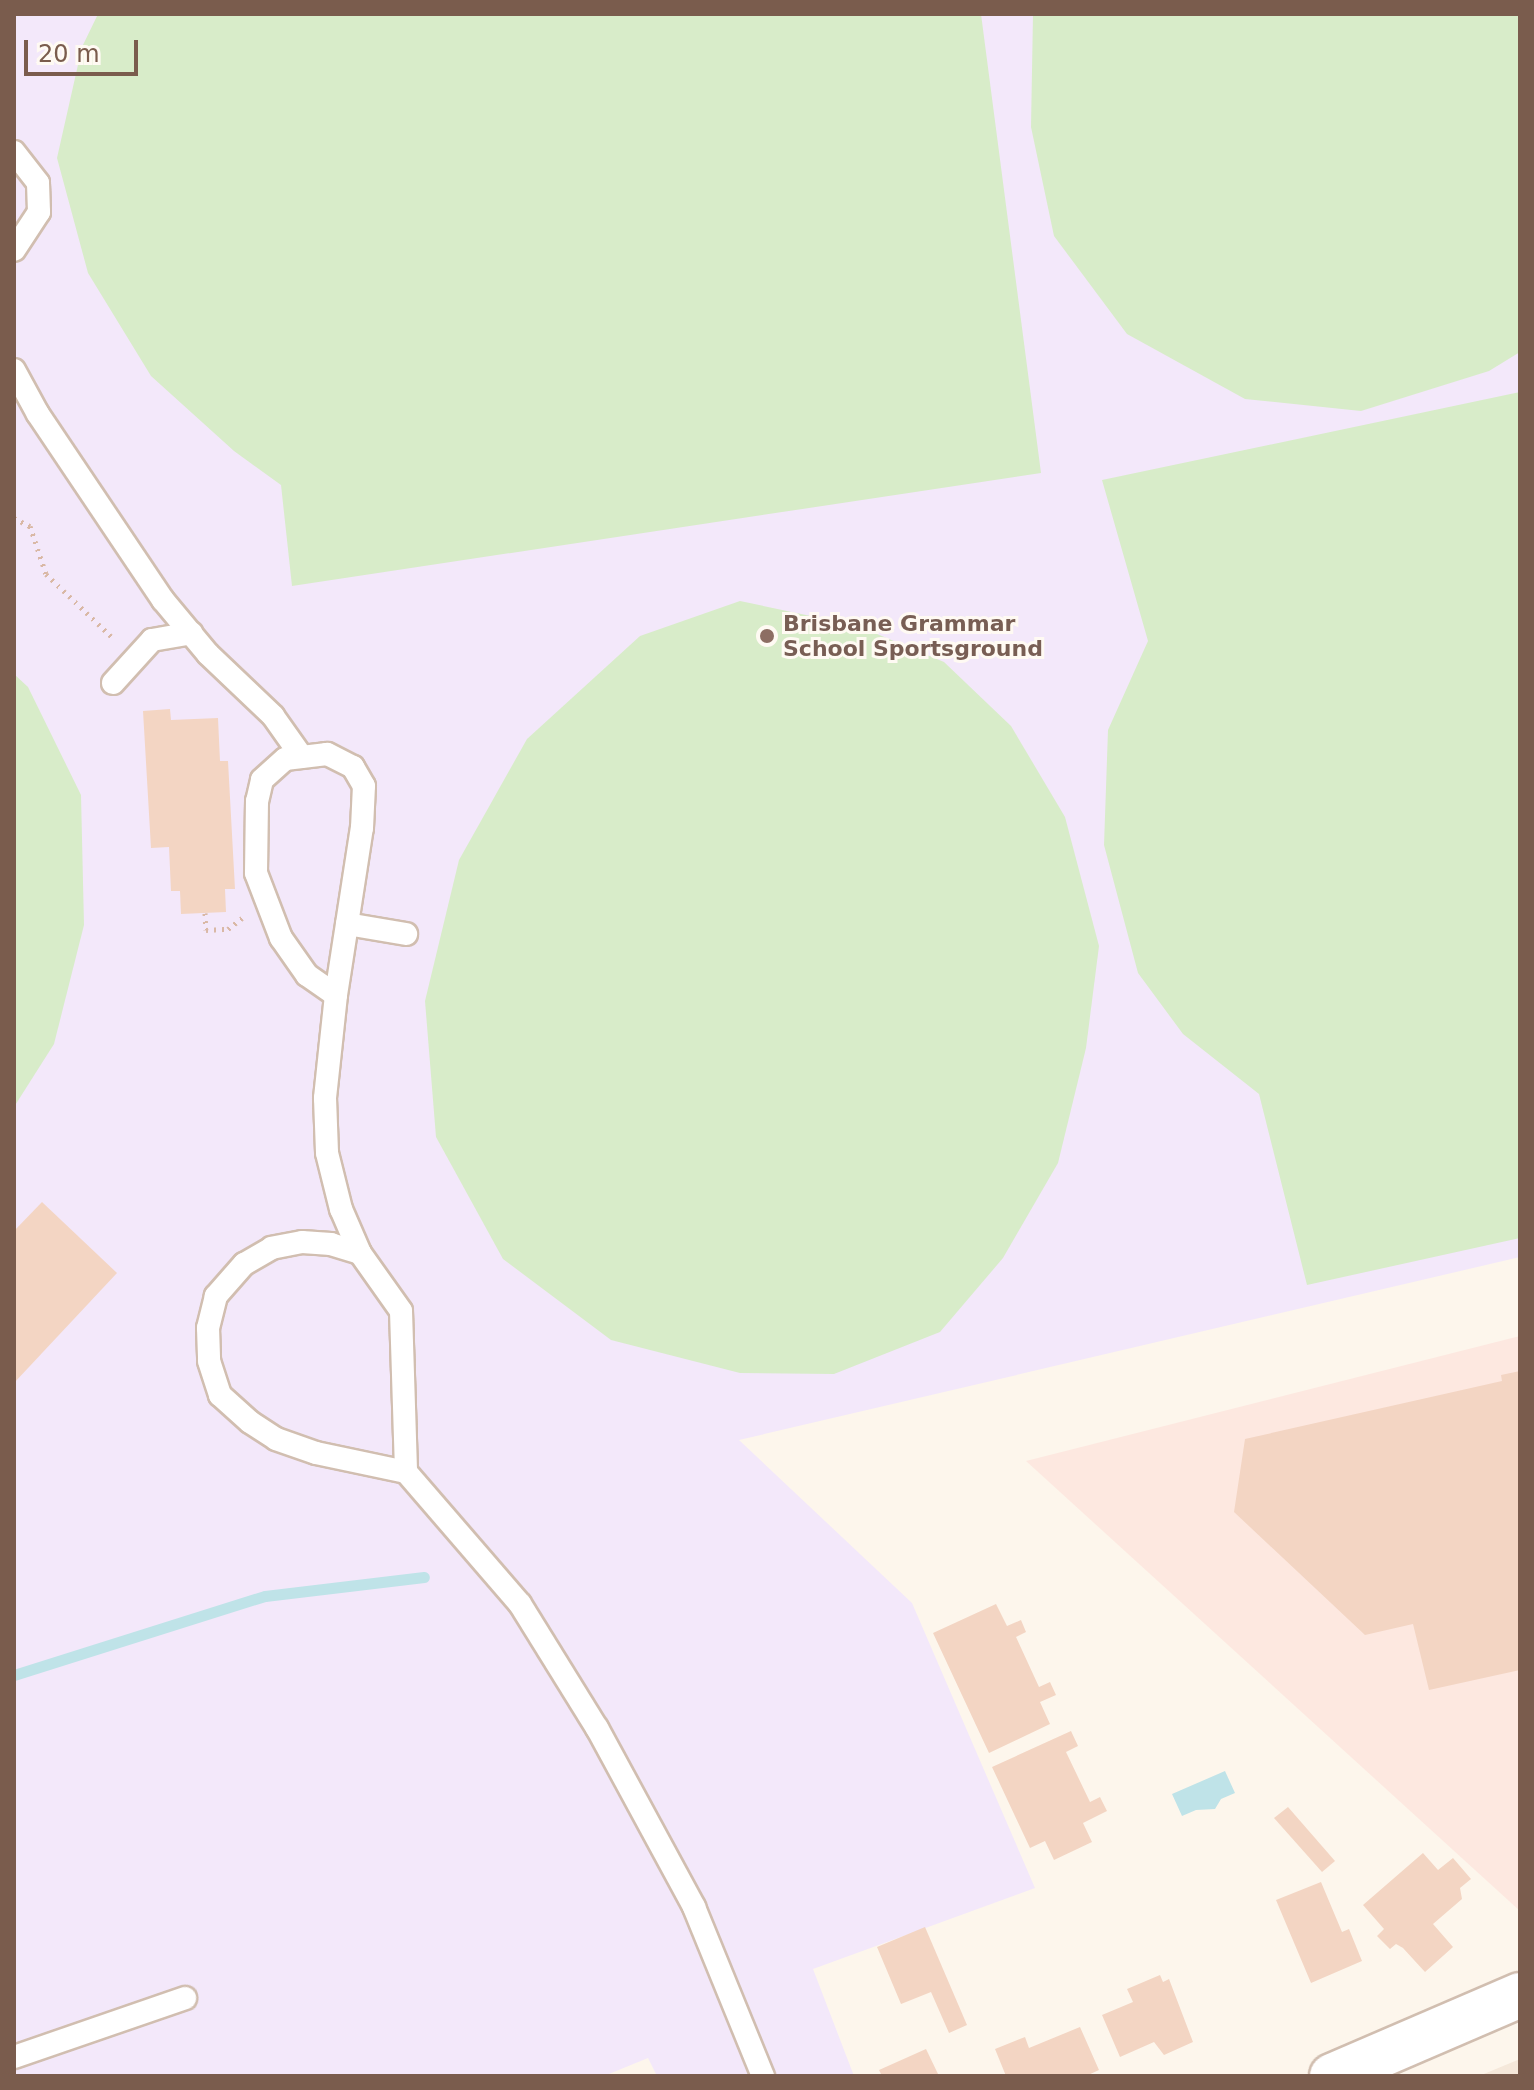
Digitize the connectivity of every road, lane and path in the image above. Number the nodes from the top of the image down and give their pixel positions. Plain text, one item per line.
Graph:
1 (14, 152) edge
2 (14, 250) edge
3 (14, 370) edge
4 (14, 518) edge
5 (191, 633) junction
6 (133, 661) junction
7 (113, 683) dead end
8 (302, 757) junction
9 (205, 913) dead end
10 (347, 924) junction
11 (228, 929) dead end
12 (406, 934) dead end
13 (336, 995) junction
14 (360, 1253) junction
15 (406, 1472) junction
16 (1520, 1995) edge
17 (185, 1998) dead end
18 (14, 2057) edge
19 (763, 2076) edge
20 (1332, 2076) edge

1 - 2 lane
3 - 5 lane
4 - 6 path
5 - 6 lane
5 - 8 lane
6 - 7 lane
8 - 10 lane
8 - 13 lane
9 - 11 path
10 - 12 lane
10 - 13 lane
13 - 14 lane
14 - 15 lane
14 - 15 lane
15 - 19 lane
16 - 20 main road
17 - 18 lane

